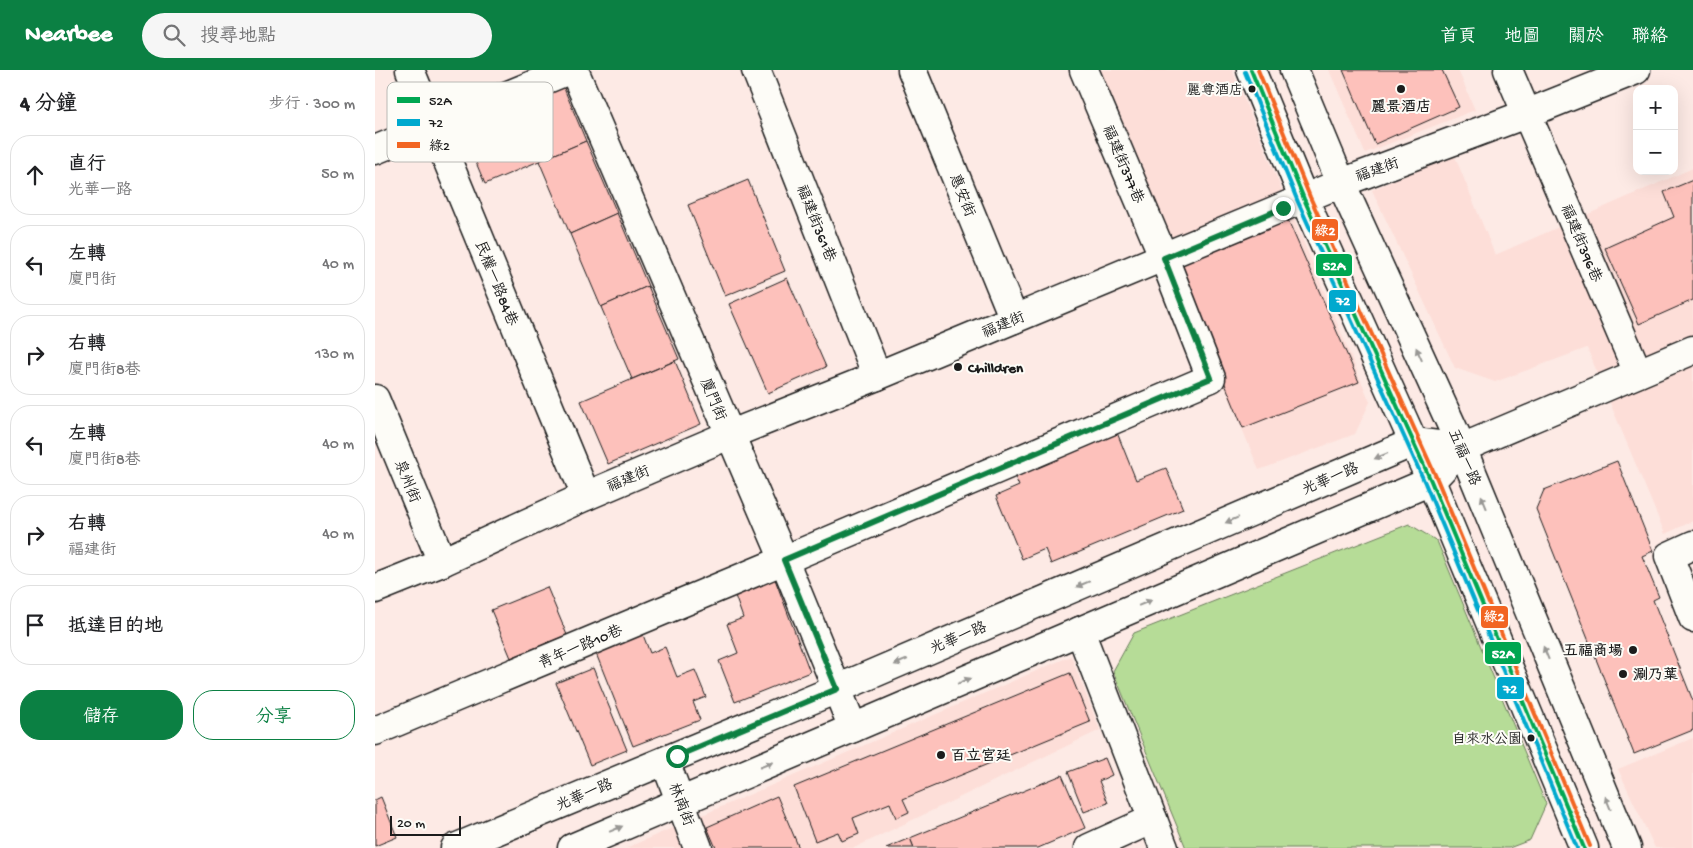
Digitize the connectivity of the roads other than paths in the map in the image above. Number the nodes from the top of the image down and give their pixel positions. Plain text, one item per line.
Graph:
1 (409, 70) edge
2 (569, 70) edge
3 (574, 70) edge
4 (756, 70) edge
5 (912, 70) edge
6 (1084, 70) edge
7 (1251, 70) edge
8 (1294, 70) edge
9 (1508, 70) edge
10 (1636, 70) edge
11 (414, 82) edge
12 (540, 82) edge
13 (1526, 114) junction
14 (387, 145) edge
15 (375, 150) edge
16 (448, 162) edge
17 (1341, 183) junction
18 (1304, 199) junction
19 (1164, 258) junction
20 (1014, 319) junction
21 (1693, 350) edge
22 (1638, 373) junction
23 (877, 376) junction
24 (375, 399) edge
25 (729, 435) junction
26 (1414, 442) junction
27 (1462, 448) junction
28 (1431, 481) junction
29 (586, 496) junction
30 (1693, 546) edge
31 (784, 560) junction
32 (442, 562) junction
33 (375, 590) edge
34 (1693, 618) edge
35 (1080, 631) junction
36 (837, 689) junction
37 (853, 728) junction
38 (375, 731) edge
39 (665, 761) junction
40 (680, 801) junction
41 (1153, 819) junction
42 (1575, 845) edge
43 (455, 848) edge
44 (571, 848) edge
45 (698, 848) edge
46 (1089, 848) edge
47 (1164, 848) edge
48 (1627, 848) edge

1 - 11 street, 民權一路84巷
2 - 12 street
3 - 25 street, 廈門街
4 - 23 street, 福建街361巷
5 - 20 street, 惠安街
6 - 19 street, 福建街377巷
7 - 18 street
8 - 17 street, 五福一路
9 - 13 street, 福建街396巷
10 - 13 street, 福建街
13 - 17 street, 福建街
13 - 22 street, 福建街396巷
14 - 15 street
16 - 29 street, 民權一路84巷
17 - 18 street, 福建街
27 -> 17 street, 五福一路
18 - 19 street, 福建街
18 - 26 street
19 - 20 street, 福建街
19 - 31 street, 福建街377巷
20 - 23 street, 福建街
21 - 22 street
22 - 27 street
23 - 25 street, 福建街
24 - 32 street, 泉州街
25 - 29 street, 福建街
25 - 31 street, 廈門街
26 - 27 street
26 - 28 street
26 -> 36 street, 光華一路
27 - 28 street
48 -> 27 street, 五福一路
35 -> 28 street
28 - 42 street
29 - 32 street, 福建街
30 - 34 street
31 - 36 street, 廈門街
31 - 38 street, 青年一路10巷
32 - 33 street, 福建街
37 -> 35 street
35 - 41 street
36 - 37 street, 廈門街
36 - 39 street, 光華一路
40 -> 37 street
39 - 40 street, 林南街
39 - 43 street, 光華一路
44 -> 40 street
40 - 45 street, 林南街
41 - 46 street
41 - 47 street

